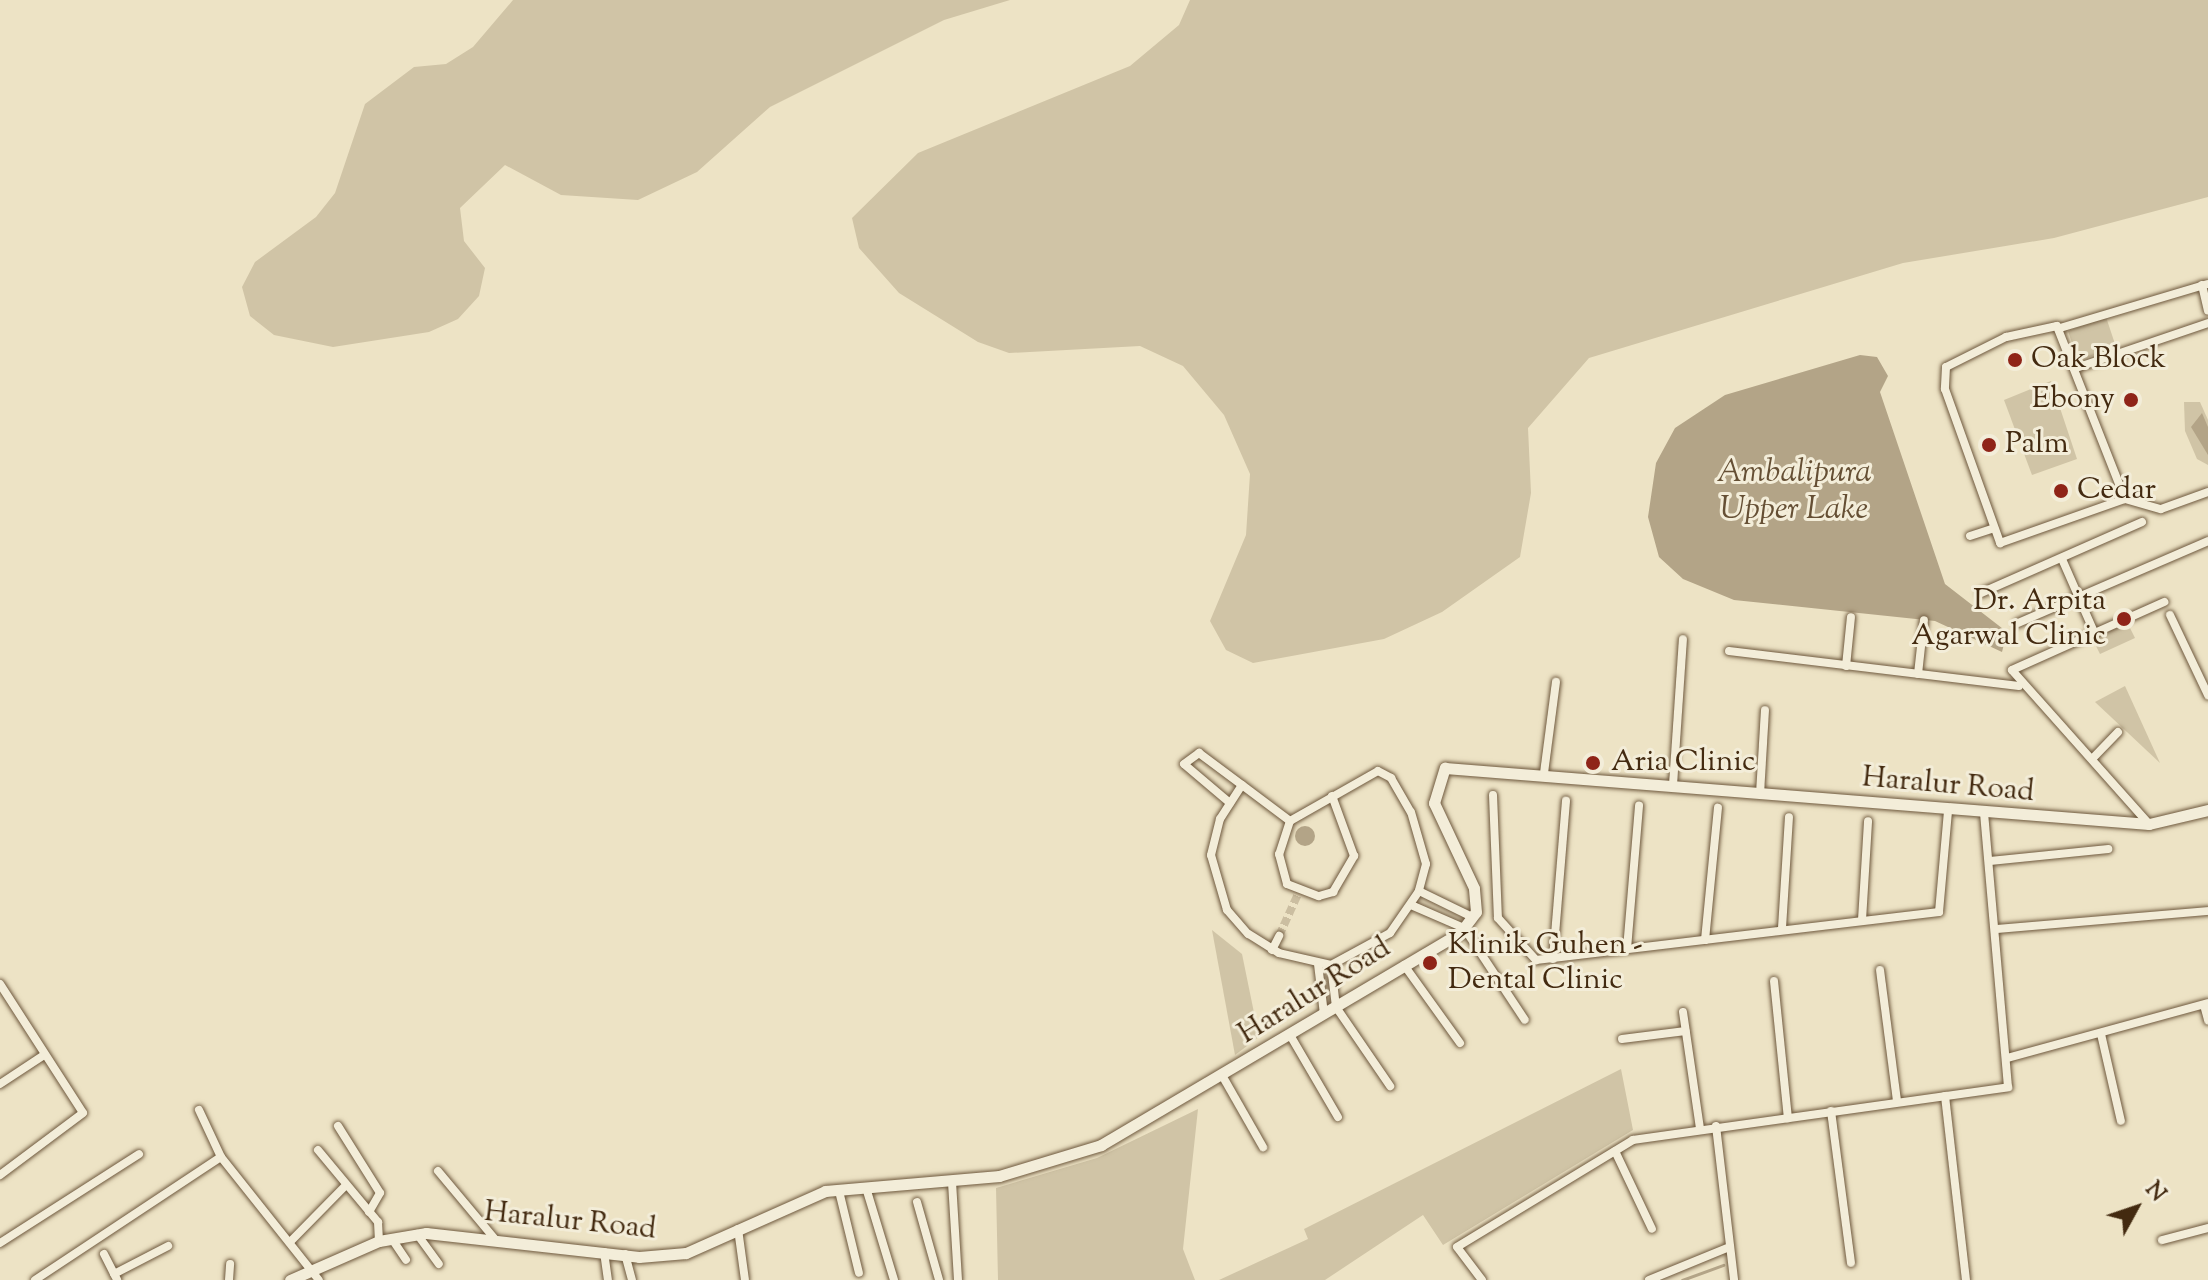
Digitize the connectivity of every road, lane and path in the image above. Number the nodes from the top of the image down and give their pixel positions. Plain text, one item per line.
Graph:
1 (2205, 285) edge
2 (2208, 310) edge
3 (2208, 323) edge
4 (2060, 328) junction
5 (2076, 368) junction
6 (2208, 492) edge
7 (2125, 499) junction
8 (2142, 522) dead end
9 (1994, 528) junction
10 (1970, 536) dead end
11 (2208, 541) edge
12 (2062, 559) junction
13 (1981, 593) dead end
14 (2079, 597) junction
15 (2164, 602) dead end
16 (2170, 615) dead end
17 (1851, 617) dead end
18 (1924, 620) dead end
19 (2018, 623) dead end
20 (2094, 632) junction
21 (1683, 639) dead end
22 (1729, 651) dead end
23 (1846, 666) junction
24 (1918, 674) junction
25 (1556, 682) dead end
26 (2019, 686) junction
27 (2208, 695) edge
28 (1765, 710) dead end
29 (2118, 732) dead end
30 (2093, 758) junction
31 (1544, 773) junction
32 (1242, 785) junction
33 (1673, 785) junction
34 (1760, 794) junction
35 (1493, 795) dead end
36 (1332, 796) junction
37 (1566, 801) dead end
38 (1230, 803) junction
39 (1639, 806) dead end
40 (1718, 808) dead end
41 (2208, 810) edge
42 (1948, 811) junction
43 (1984, 814) junction
44 (1789, 817) dead end
45 (1290, 821) junction
46 (1868, 821) dead end
47 (2149, 824) junction
48 (2108, 849) dead end
49 (1990, 861) junction
50 (1419, 891) junction
51 (1411, 905) junction
52 (2208, 911) edge
53 (1472, 917) junction
54 (1862, 920) junction
55 (1464, 928) junction
56 (1782, 928) junction
57 (1998, 929) junction
58 (1279, 936) tunnel mouth
59 (1705, 940) junction
60 (1627, 949) junction
61 (1272, 950) junction
62 (1553, 959) junction
63 (1318, 964) junction
64 (1331, 965) junction
65 (1404, 965) junction
66 (1880, 970) dead end
67 (1774, 981) dead end
68 (1, 988) edge
69 (2206, 1004) edge
70 (1336, 1007) junction
71 (1683, 1012) dead end
72 (1324, 1014) junction
73 (1525, 1020) dead end
74 (2208, 1020) edge
75 (1686, 1031) junction
76 (2101, 1034) junction
77 (1290, 1035) junction
78 (1622, 1039) dead end
79 (1460, 1043) dead end
80 (44, 1055) junction
81 (2007, 1058) junction
82 (1223, 1077) junction
83 (0, 1084) edge
84 (1390, 1086) dead end
85 (1945, 1096) junction
86 (1897, 1101) junction
87 (199, 1110) dead end
88 (1831, 1111) junction
89 (1338, 1117) dead end
90 (1788, 1118) junction
91 (2121, 1121) dead end
92 (338, 1126) dead end
93 (1716, 1126) junction
94 (1700, 1128) junction
95 (1263, 1147) dead end
96 (318, 1150) dead end
97 (1615, 1151) junction
98 (139, 1154) dead end
99 (221, 1157) junction
100 (438, 1171) dead end
101 (0, 1175) edge
102 (952, 1182) junction
103 (346, 1185) junction
104 (839, 1191) junction
105 (867, 1191) junction
106 (917, 1202) dead end
107 (369, 1212) junction
108 (2208, 1228) edge
109 (738, 1229) junction
110 (1652, 1229) dead end
111 (417, 1234) junction
112 (494, 1238) junction
113 (385, 1240) junction
114 (2162, 1240) dead end
115 (290, 1242) junction
116 (0, 1243) edge
117 (168, 1246) dead end
118 (1727, 1248) junction
119 (604, 1252) junction
120 (104, 1254) dead end
121 (625, 1254) junction
122 (406, 1260) dead end
123 (1851, 1263) dead end
124 (230, 1264) dead end
125 (439, 1264) dead end
126 (859, 1273) dead end
127 (316, 1276) edge
128 (116, 1277) edge
129 (35, 1280) edge
130 (229, 1280) edge
131 (290, 1280) edge
132 (608, 1280) edge
133 (632, 1280) edge
134 (745, 1280) edge
135 (894, 1280) edge
136 (939, 1280) edge
137 (958, 1280) edge
138 (1482, 1280) edge
139 (1649, 1280) edge
140 (1734, 1280) edge
141 (1966, 1280) edge

1 - 2 street
1 - 4 street
3 - 5 street
4 - 5 street
4 - 9 street
5 - 7 street
6 - 7 street
7 - 9 street
8 - 12 street
9 - 10 street
11 - 14 street
12 - 13 street
12 - 14 street
14 - 19 street
14 - 20 street
15 - 20 street
16 - 27 street
17 - 23 street
18 - 24 street
20 - 26 street
21 - 33 street
22 - 23 street
23 - 24 street
24 - 26 street
25 - 31 street
26 - 30 street
28 - 34 street
29 - 30 street
30 - 47 street
31 - 33 street, Haralur Road
31 - 53 street, Haralur Road
32 - 38 street
32 - 38 street
32 - 45 street
33 - 34 street, Haralur Road
34 - 42 street, Haralur Road
35 - 62 street
36 - 45 street
36 - 45 street
36 - 50 street
37 - 62 street
38 - 61 street
39 - 60 street
40 - 59 street
41 - 47 street, Haralur Road
42 - 43 street, Haralur Road
42 - 54 street
43 - 47 street, Haralur Road
43 - 49 street
44 - 56 street
46 - 54 street
48 - 49 street
49 - 57 street
50 - 51 street
50 - 53 street
51 - 55 street
51 - 64 street
52 - 57 street
53 - 55 street, Haralur Road
54 - 56 street
55 - 65 street, Haralur Road
55 - 73 street
56 - 59 street
57 - 81 street
58 - 61 street
59 - 60 street
60 - 62 street
61 - 63 street
63 - 64 street
63 - 72 street
64 - 70 street
65 - 70 street, Haralur Road
65 - 79 street
66 - 86 street
67 - 90 street
68 - 80 street
69 - 74 street
69 - 76 street
70 - 72 street, Haralur Road
70 - 84 street
71 - 75 street
72 - 77 street, Haralur Road
75 - 78 street
75 - 94 street
76 - 81 street
76 - 91 street
77 - 82 street, Haralur Road
77 - 89 street
80 - 83 street
80 - 101 street
81 - 85 street
82 - 95 street
82 - 102 street, Haralur Road
85 - 86 street
85 - 141 street
86 - 88 street
87 - 99 street
88 - 90 street
88 - 123 street
90 - 93 street
92 - 107 street
93 - 94 street
93 - 118 street
94 - 97 street
96 - 103 street
97 - 110 street
97 - 138 street
98 - 116 street
99 - 115 street
99 - 129 street
100 - 112 street
102 - 105 street, Haralur Road
102 - 137 street
103 - 107 street
103 - 115 street
104 - 105 street, Haralur Road
104 - 109 street, Haralur Road
104 - 126 street
105 - 135 street
106 - 136 street
107 - 113 street
108 - 114 street
109 - 121 street, Haralur Road
109 - 134 street
111 - 112 street, Haralur Road
111 - 113 street, Haralur Road
111 - 125 street
112 - 119 street, Haralur Road
113 - 122 street
113 - 127 street, Haralur Road
115 - 127 street
117 - 128 street
118 - 139 street
118 - 140 street
119 - 121 street, Haralur Road
119 - 132 street
120 - 128 street
121 - 133 street
124 - 130 street
127 - 131 street, Haralur Road

